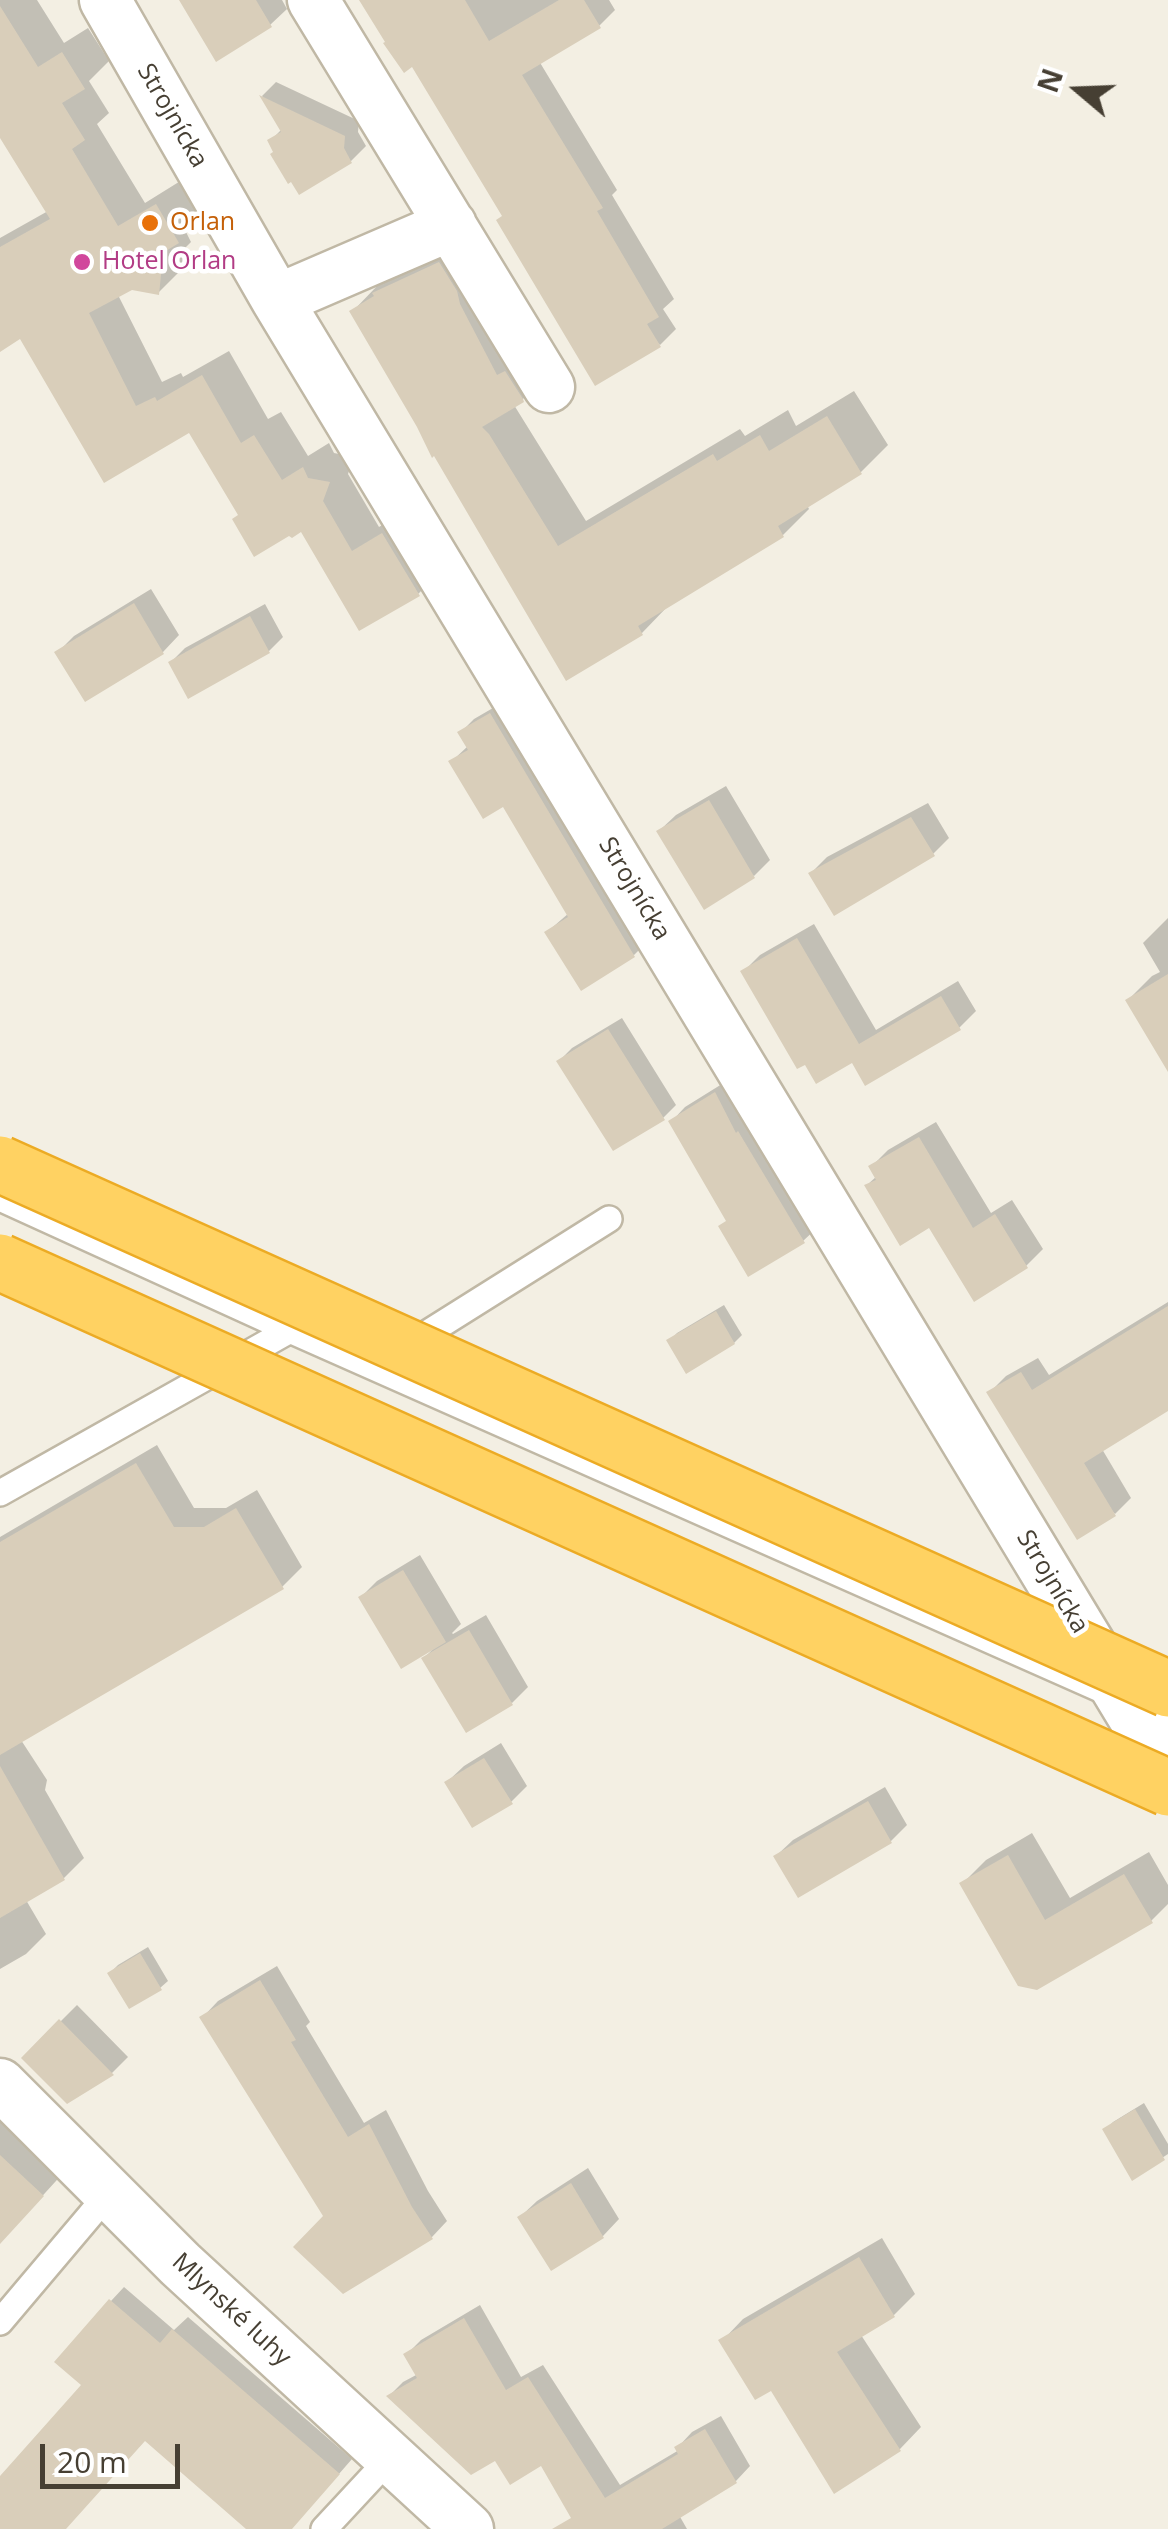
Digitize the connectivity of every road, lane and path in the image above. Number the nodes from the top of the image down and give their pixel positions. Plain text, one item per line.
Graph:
1 (105, 0) edge
2 (313, 0) edge
3 (451, 225) junction
4 (277, 300) junction
5 (549, 387) dead end
6 (0, 1164) edge
7 (0, 1198) edge
8 (608, 1218) dead end
9 (0, 1262) edge
10 (290, 1330) junction
11 (373, 1367) junction
12 (0, 1493) edge
13 (1145, 1694) edge
14 (1168, 1720) edge
15 (1168, 1774) edge
16 (1168, 1788) edge
17 (0, 2084) edge
18 (108, 2193) junction
19 (0, 2322) edge
20 (390, 2458) junction
21 (324, 2529) edge
22 (468, 2529) edge

1 - 4 street, Strojnícka
2 - 3 street
3 - 4 street
3 - 5 street
4 - 13 street, Strojnícka
6 - 13 highway, bridge
7 - 10 lane
8 - 11 lane
9 - 16 highway, bridge
10 - 11 lane
10 - 12 lane
11 - 13 lane
13 - 14 lane
13 - 15 street, Strojnícka
17 - 18 street, Mlynské luhy
18 - 19 lane
18 - 20 street, Mlynské luhy
20 - 21 lane
20 - 22 street, Mlynské luhy

